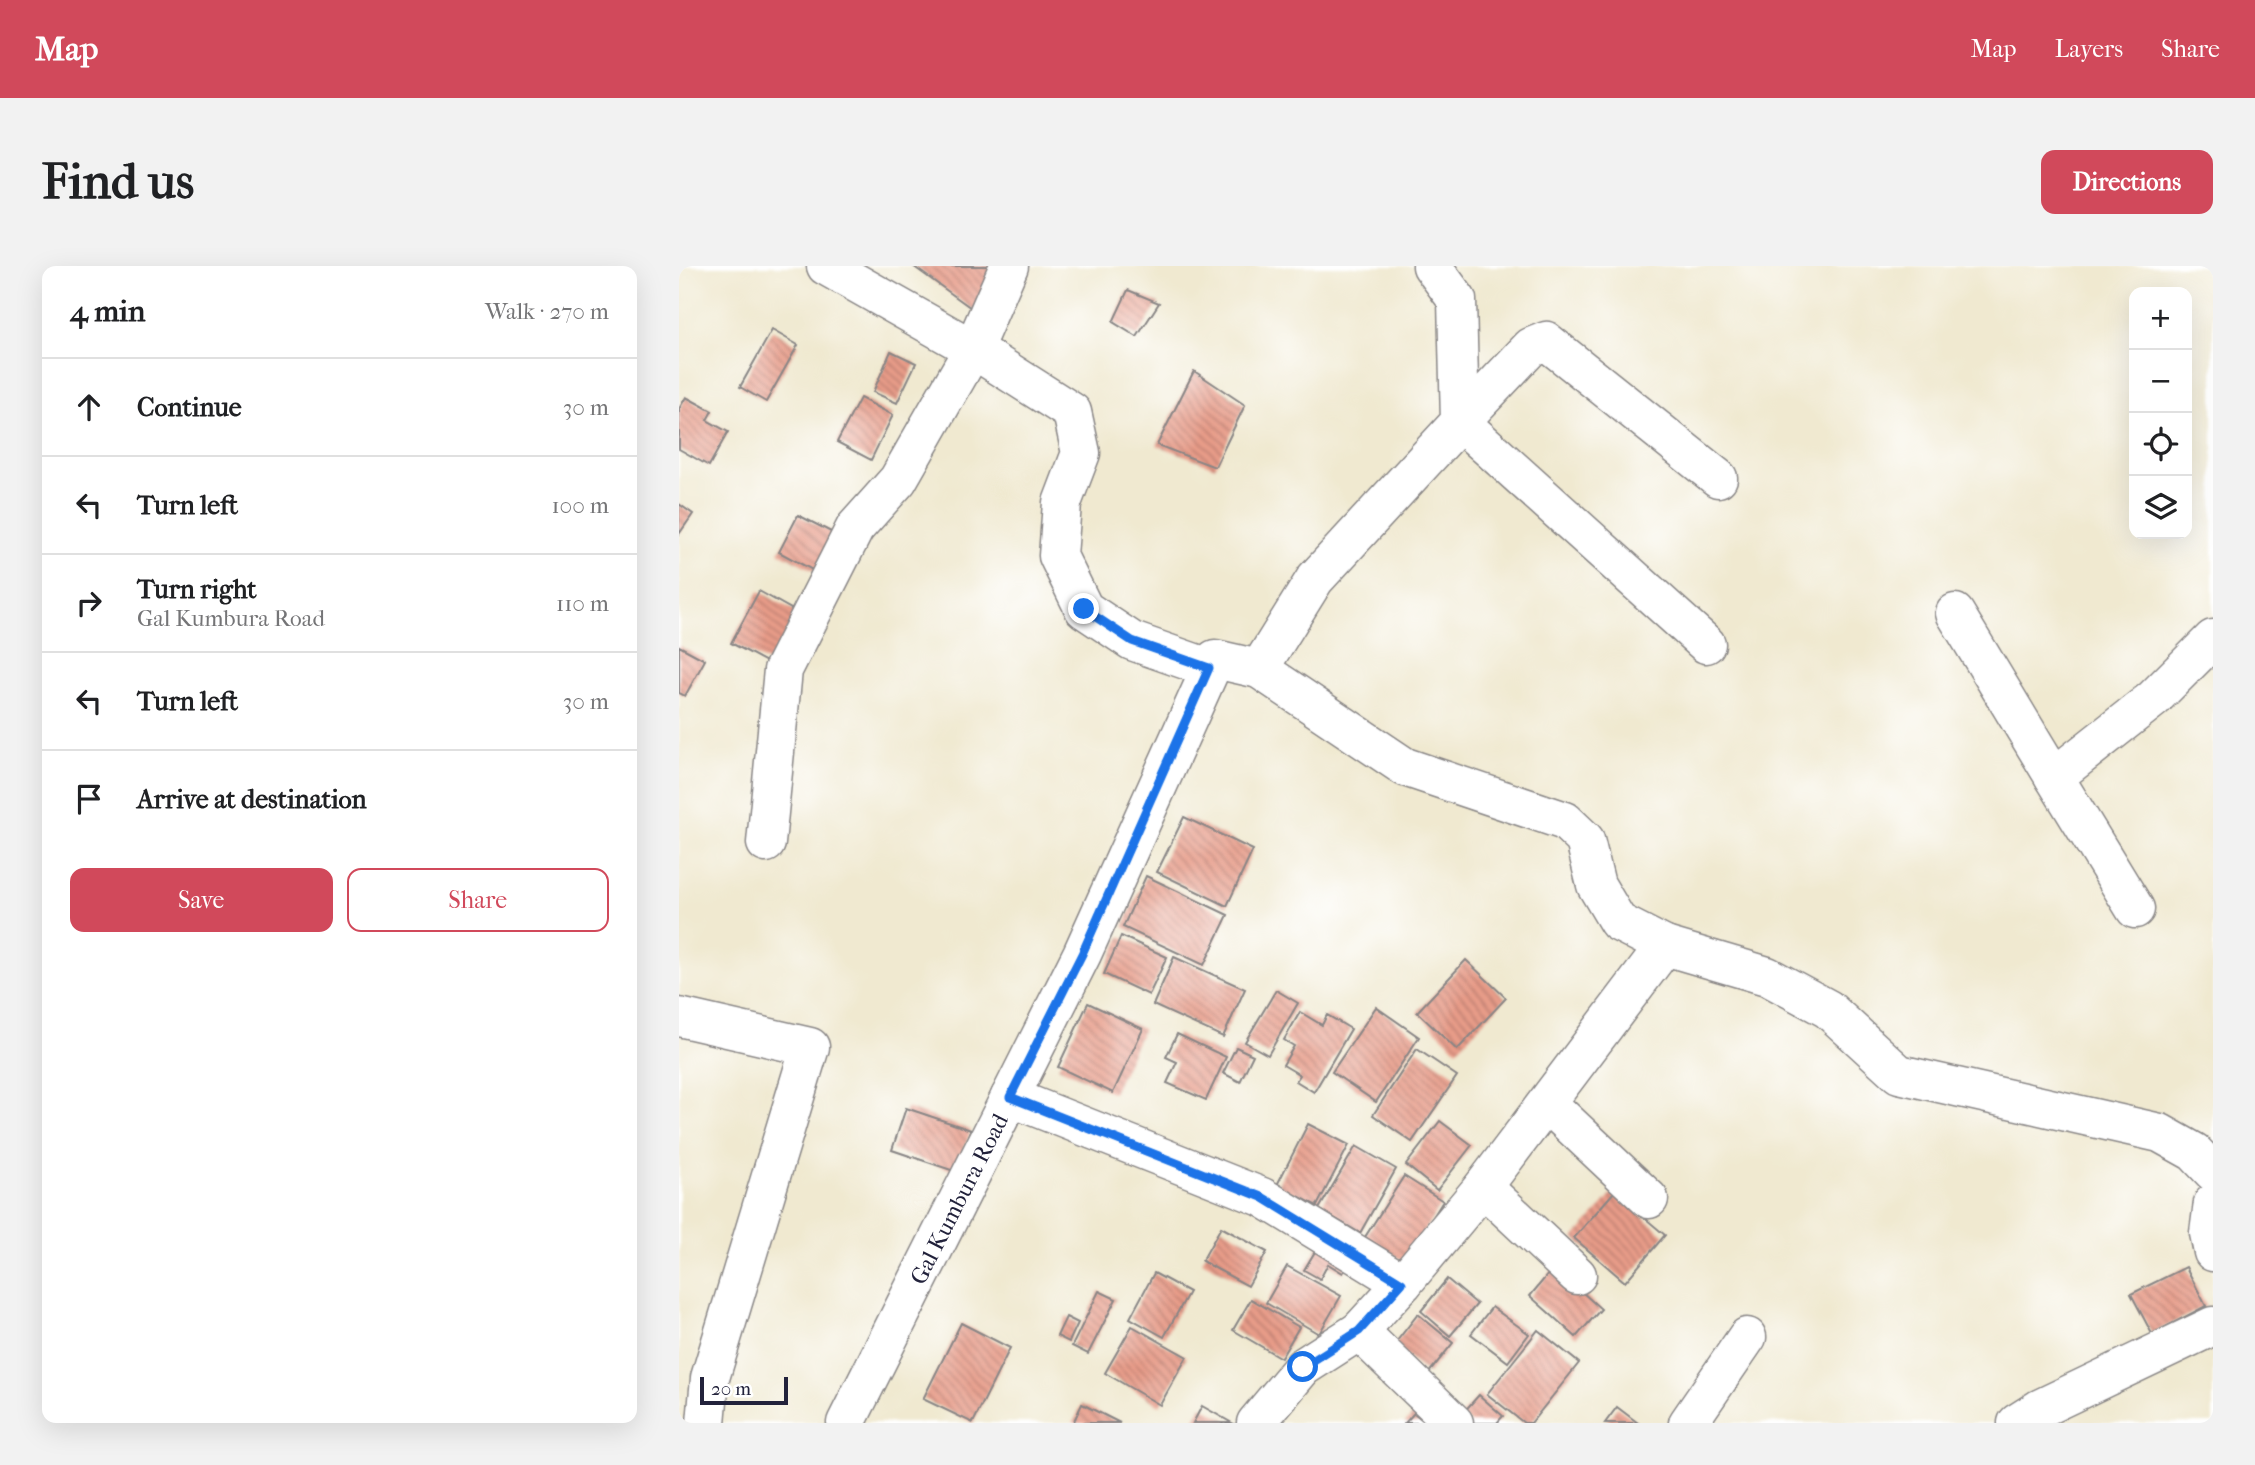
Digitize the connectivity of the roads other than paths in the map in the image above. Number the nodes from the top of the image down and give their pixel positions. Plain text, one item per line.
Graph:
1 (826, 266) edge
2 (1009, 266) edge
3 (1432, 266) edge
4 (973, 349) junction
5 (1460, 422) junction
6 (1718, 478) dead end
7 (1955, 613) dead end
8 (2213, 639) edge
9 (1706, 645) dead end
10 (1209, 668) junction
11 (1259, 669) junction
12 (2054, 777) junction
13 (765, 843) dead end
14 (2134, 909) dead end
15 (1665, 946) junction
16 (679, 1017) edge
17 (1010, 1097) junction
18 (1548, 1104) junction
19 (2213, 1172) edge
20 (1483, 1187) junction
21 (1649, 1199) dead end
22 (2213, 1203) edge
23 (2213, 1252) edge
24 (1577, 1275) dead end
25 (1402, 1283) junction
26 (2213, 1326) edge
27 (1359, 1331) junction
28 (1747, 1337) dead end
29 (706, 1423) edge
30 (846, 1423) edge
31 (1256, 1423) edge
32 (1454, 1423) edge
33 (1688, 1423) edge
34 (2017, 1423) edge

1 - 4 street
2 - 4 street
3 - 5 street
4 - 10 street
4 - 13 street
5 - 6 street
5 - 9 street
5 - 11 street
7 - 12 street
8 - 12 street
10 - 11 street
10 - 17 street, Gal Kumbura Road
11 - 15 street
12 - 14 street
15 - 18 street
15 - 19 street
16 - 29 street
17 - 25 street
17 - 30 street, Gal Kumbura Road
18 - 20 street
18 - 21 street
20 - 24 street
20 - 25 street
22 - 23 street
25 - 27 street
26 - 34 street
27 - 31 street
27 - 32 street
28 - 33 street

